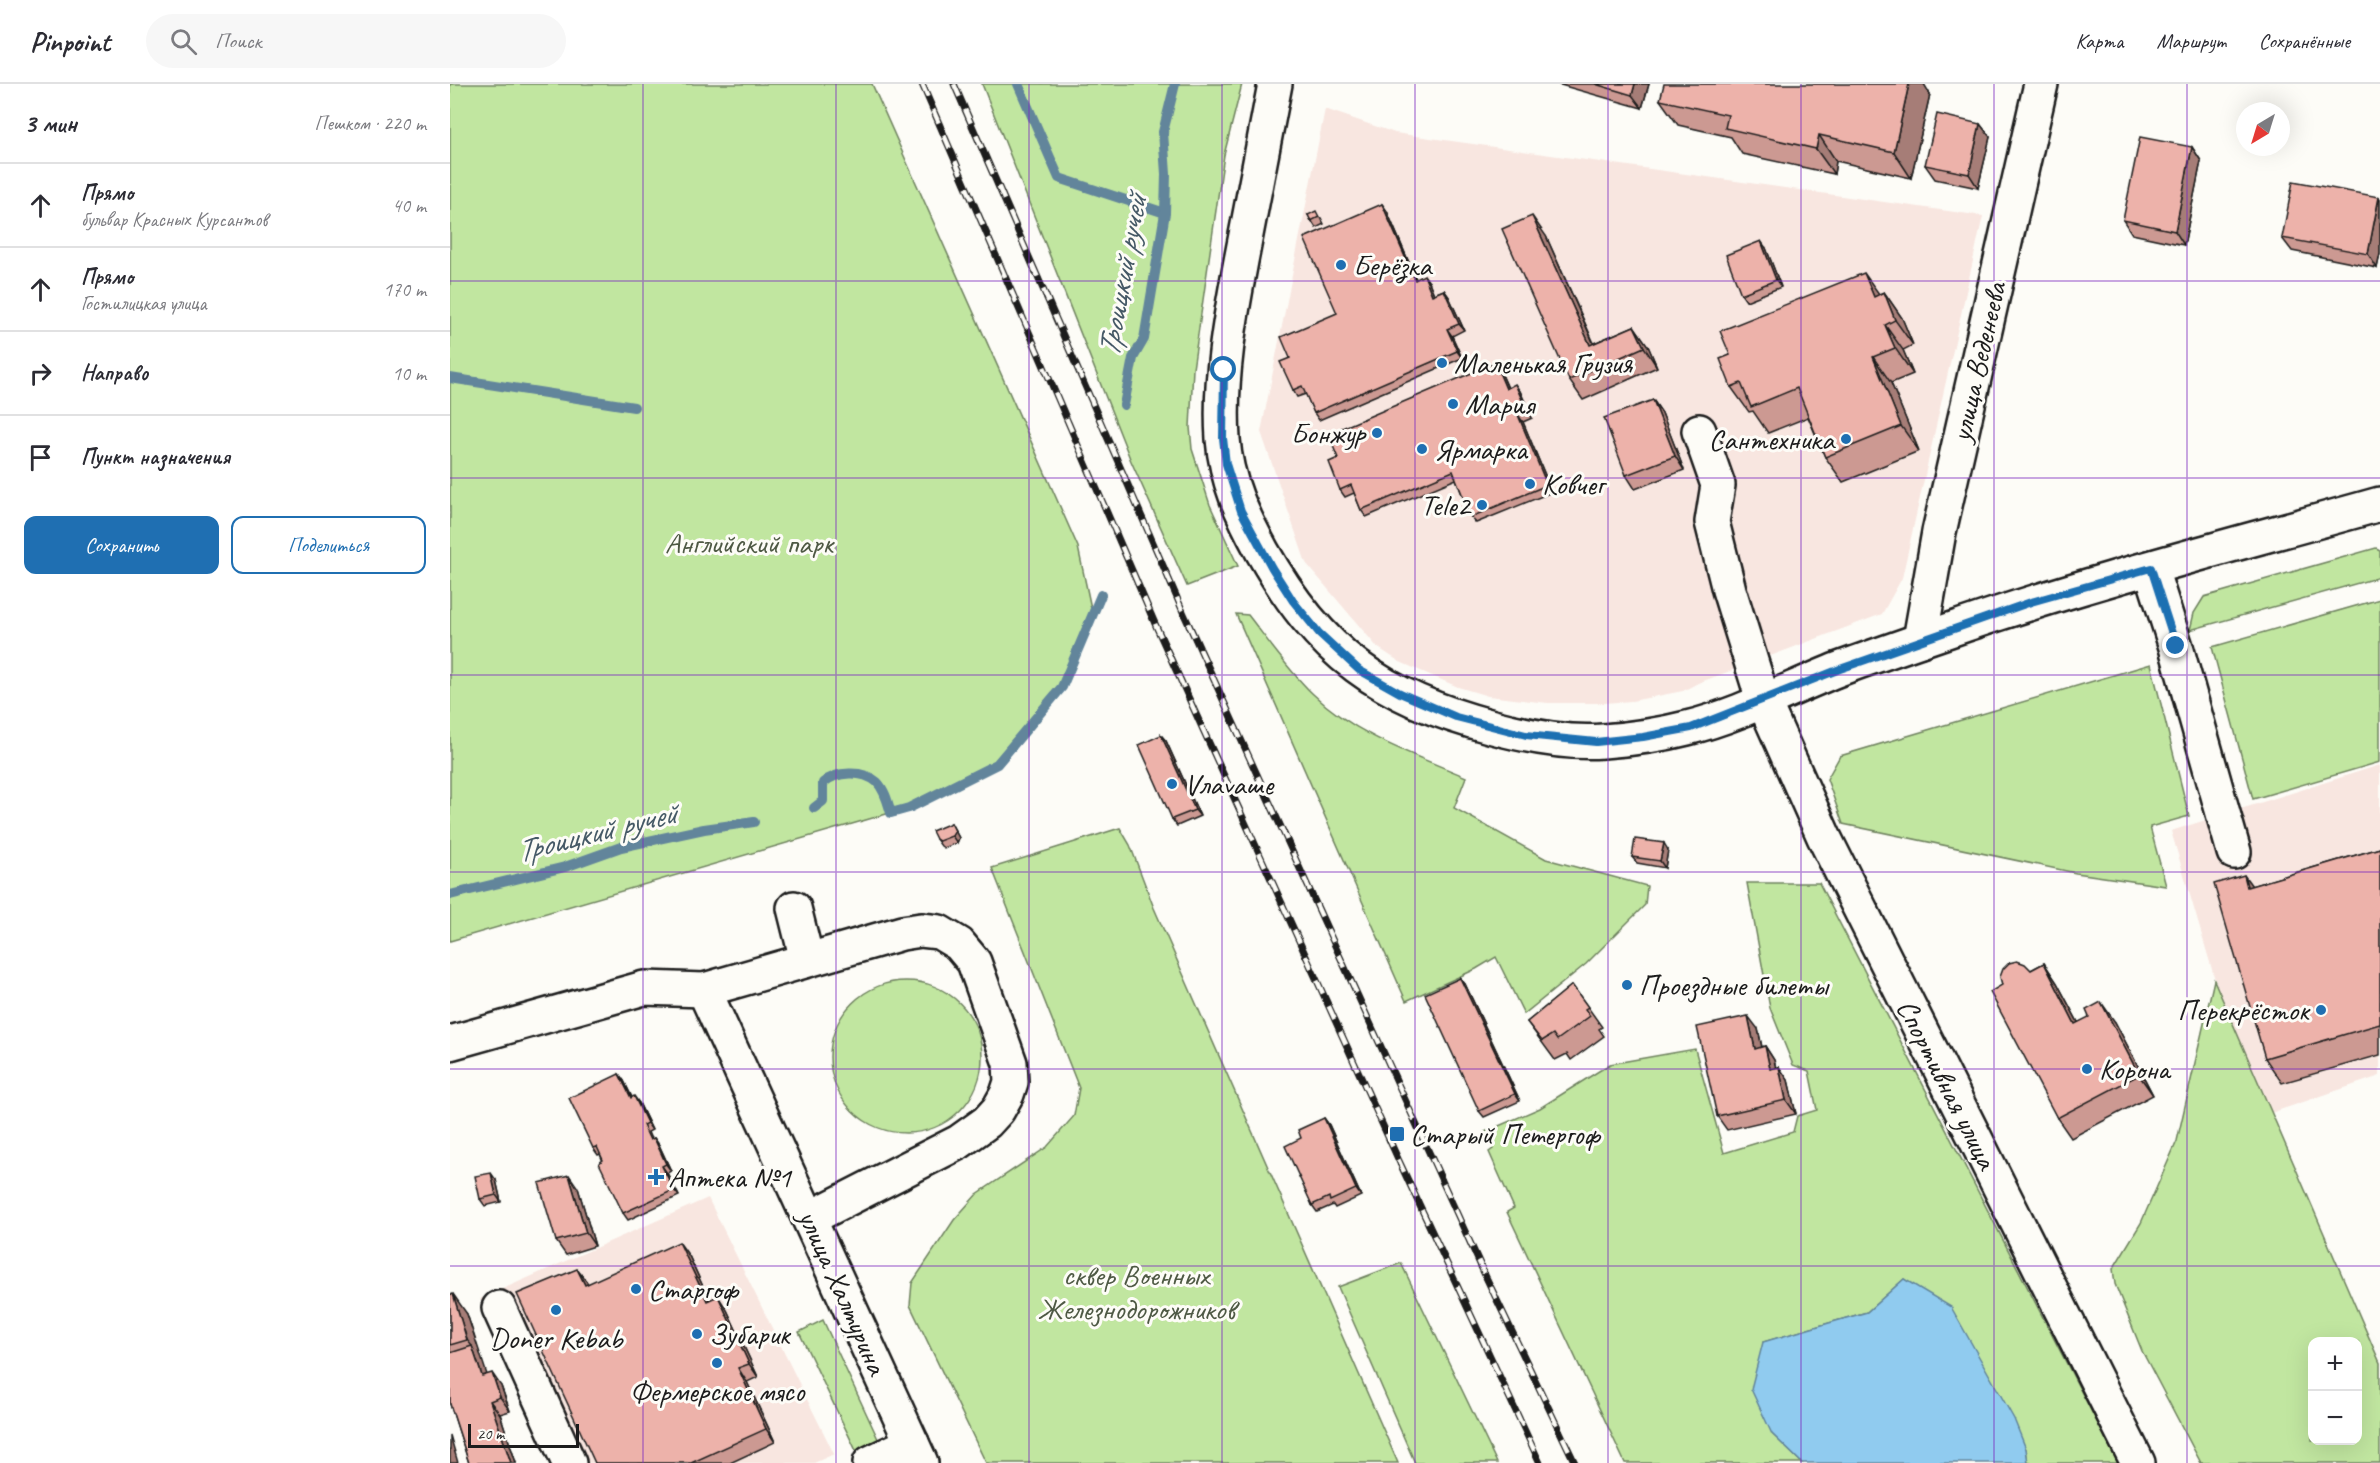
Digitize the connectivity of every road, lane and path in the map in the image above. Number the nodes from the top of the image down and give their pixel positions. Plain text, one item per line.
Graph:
1 (1275, 84) edge
2 (2041, 84) edge
3 (1699, 431) dead end
4 (2380, 504) edge
5 (2151, 568) junction
6 (1920, 640) junction
7 (1763, 700) junction
8 (2234, 852) dead end
9 (794, 908) dead end
10 (807, 960) junction
11 (704, 990) junction
12 (450, 1042) edge
13 (810, 1218) junction
14 (499, 1308) dead end
15 (916, 1453) edge
16 (569, 1463) edge
17 (870, 1463) edge
18 (2138, 1463) edge

1 - 7 street
2 - 6 street, улица Веденеева
3 - 7 street, Спортивная улица
4 - 5 street
5 - 6 street
5 - 8 street
6 - 7 street
7 - 18 street, Спортивная улица
9 - 10 street
10 - 11 street
10 - 13 street
11 - 12 street
11 - 13 street, улица Халтурина
13 - 15 street, улица Халтурина
14 - 16 street
15 - 17 street

